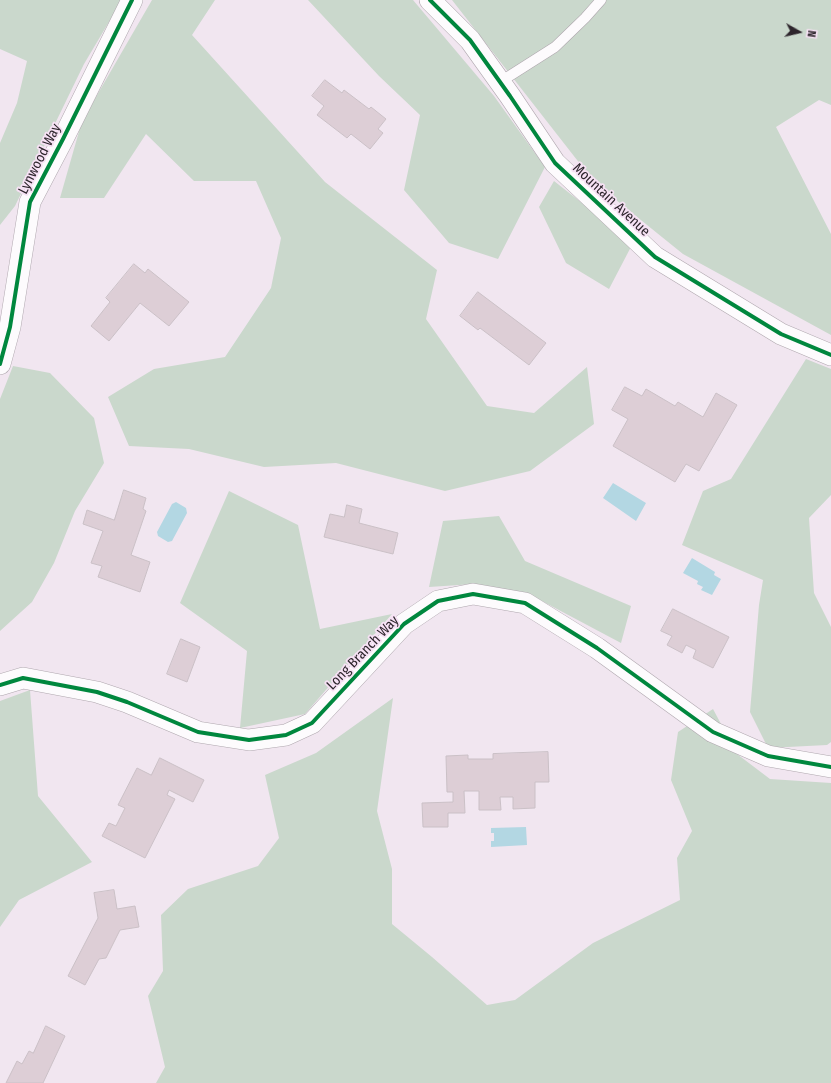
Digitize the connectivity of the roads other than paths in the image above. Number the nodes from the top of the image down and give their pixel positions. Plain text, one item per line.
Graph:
1 (132, 0) edge
2 (430, 0) edge
3 (601, 0) edge
4 (500, 82) junction
5 (831, 355) edge
6 (0, 364) edge
7 (0, 685) edge
8 (831, 767) edge

1 - 6 street, Lynwood Way
2 - 4 street, Mountain Avenue
3 - 4 lane
4 - 5 street, Mountain Avenue
7 - 8 street, Long Branch Way

